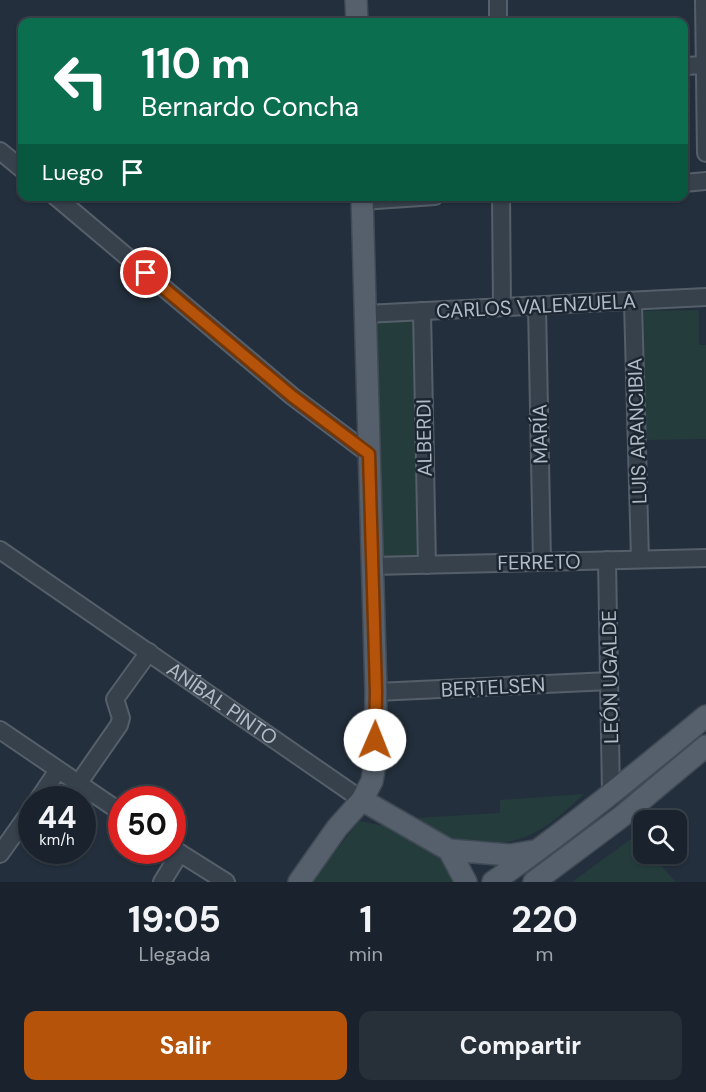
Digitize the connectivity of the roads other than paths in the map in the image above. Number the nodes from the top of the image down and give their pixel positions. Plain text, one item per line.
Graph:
1 (356, 0) edge
2 (498, 0) edge
3 (704, 0) edge
4 (357, 18) edge
5 (498, 18) edge
6 (705, 65) edge
7 (688, 66) edge
8 (0, 151) edge
9 (706, 153) edge
10 (18, 166) edge
11 (706, 181) edge
12 (688, 183) edge
13 (62, 201) edge
14 (362, 201) edge
15 (501, 201) edge
16 (706, 297) edge
17 (633, 302) junction
18 (537, 306) junction
19 (502, 307) junction
20 (422, 311) junction
21 (365, 314) junction
22 (369, 454) junction
23 (0, 550) edge
24 (706, 558) edge
25 (640, 559) junction
26 (608, 560) junction
27 (542, 562) junction
28 (427, 565) junction
29 (372, 566) junction
30 (149, 652) junction
31 (610, 681) junction
32 (376, 692) junction
33 (706, 716) edge
34 (0, 730) edge
35 (706, 746) edge
36 (58, 770) junction
37 (78, 784) junction
38 (47, 786) edge
39 (611, 795) junction
40 (362, 800) junction
41 (108, 804) edge
42 (18, 829) edge
43 (449, 850) junction
44 (539, 850) junction
45 (0, 854) edge
46 (186, 856) edge
47 (170, 864) edge
48 (162, 882) edge
49 (226, 882) edge
50 (300, 882) edge
51 (466, 882) edge
52 (492, 882) edge
53 (534, 882) edge

1 - 4 main road
2 - 5 street
3 - 6 street
6 - 7 street
6 - 9 street
8 - 10 street
11 - 12 street
13 - 22 street
14 - 21 main road
15 - 19 street
16 - 17 street, CARLOS VALENZUELA
17 - 18 street, CARLOS VALENZUELA
17 - 25 street, LUIS ARANCIBIA
18 - 19 street, CARLOS VALENZUELA
18 - 27 street, MARÍA
19 - 20 street, CARLOS VALENZUELA
20 - 21 street, CARLOS VALENZUELA
20 - 28 street, ALBERDI
21 - 22 main road
22 - 29 main road
23 - 30 street, ANÍBAL PINTO
24 - 25 street, FERRETO
25 - 26 street, FERRETO
26 - 27 street, FERRETO
26 - 31 street, LEÓN UGALDE
27 - 28 street, FERRETO
28 - 29 street, FERRETO
29 - 32 main road
30 - 37 street
30 - 40 street, ANÍBAL PINTO
31 - 32 street, BERTELSEN
31 - 39 street, LEÓN UGALDE
32 - 40 main road
33 - 39 main road
34 - 36 street
35 - 53 main road
36 - 37 street
36 - 38 street
37 - 41 street
39 - 44 main road
40 - 43 main road, ANÍBAL PINTO
40 - 50 main road
42 - 45 street
43 - 44 main road, ANÍBAL PINTO
43 - 51 main road
44 - 52 main road
46 - 49 street
47 - 48 street

